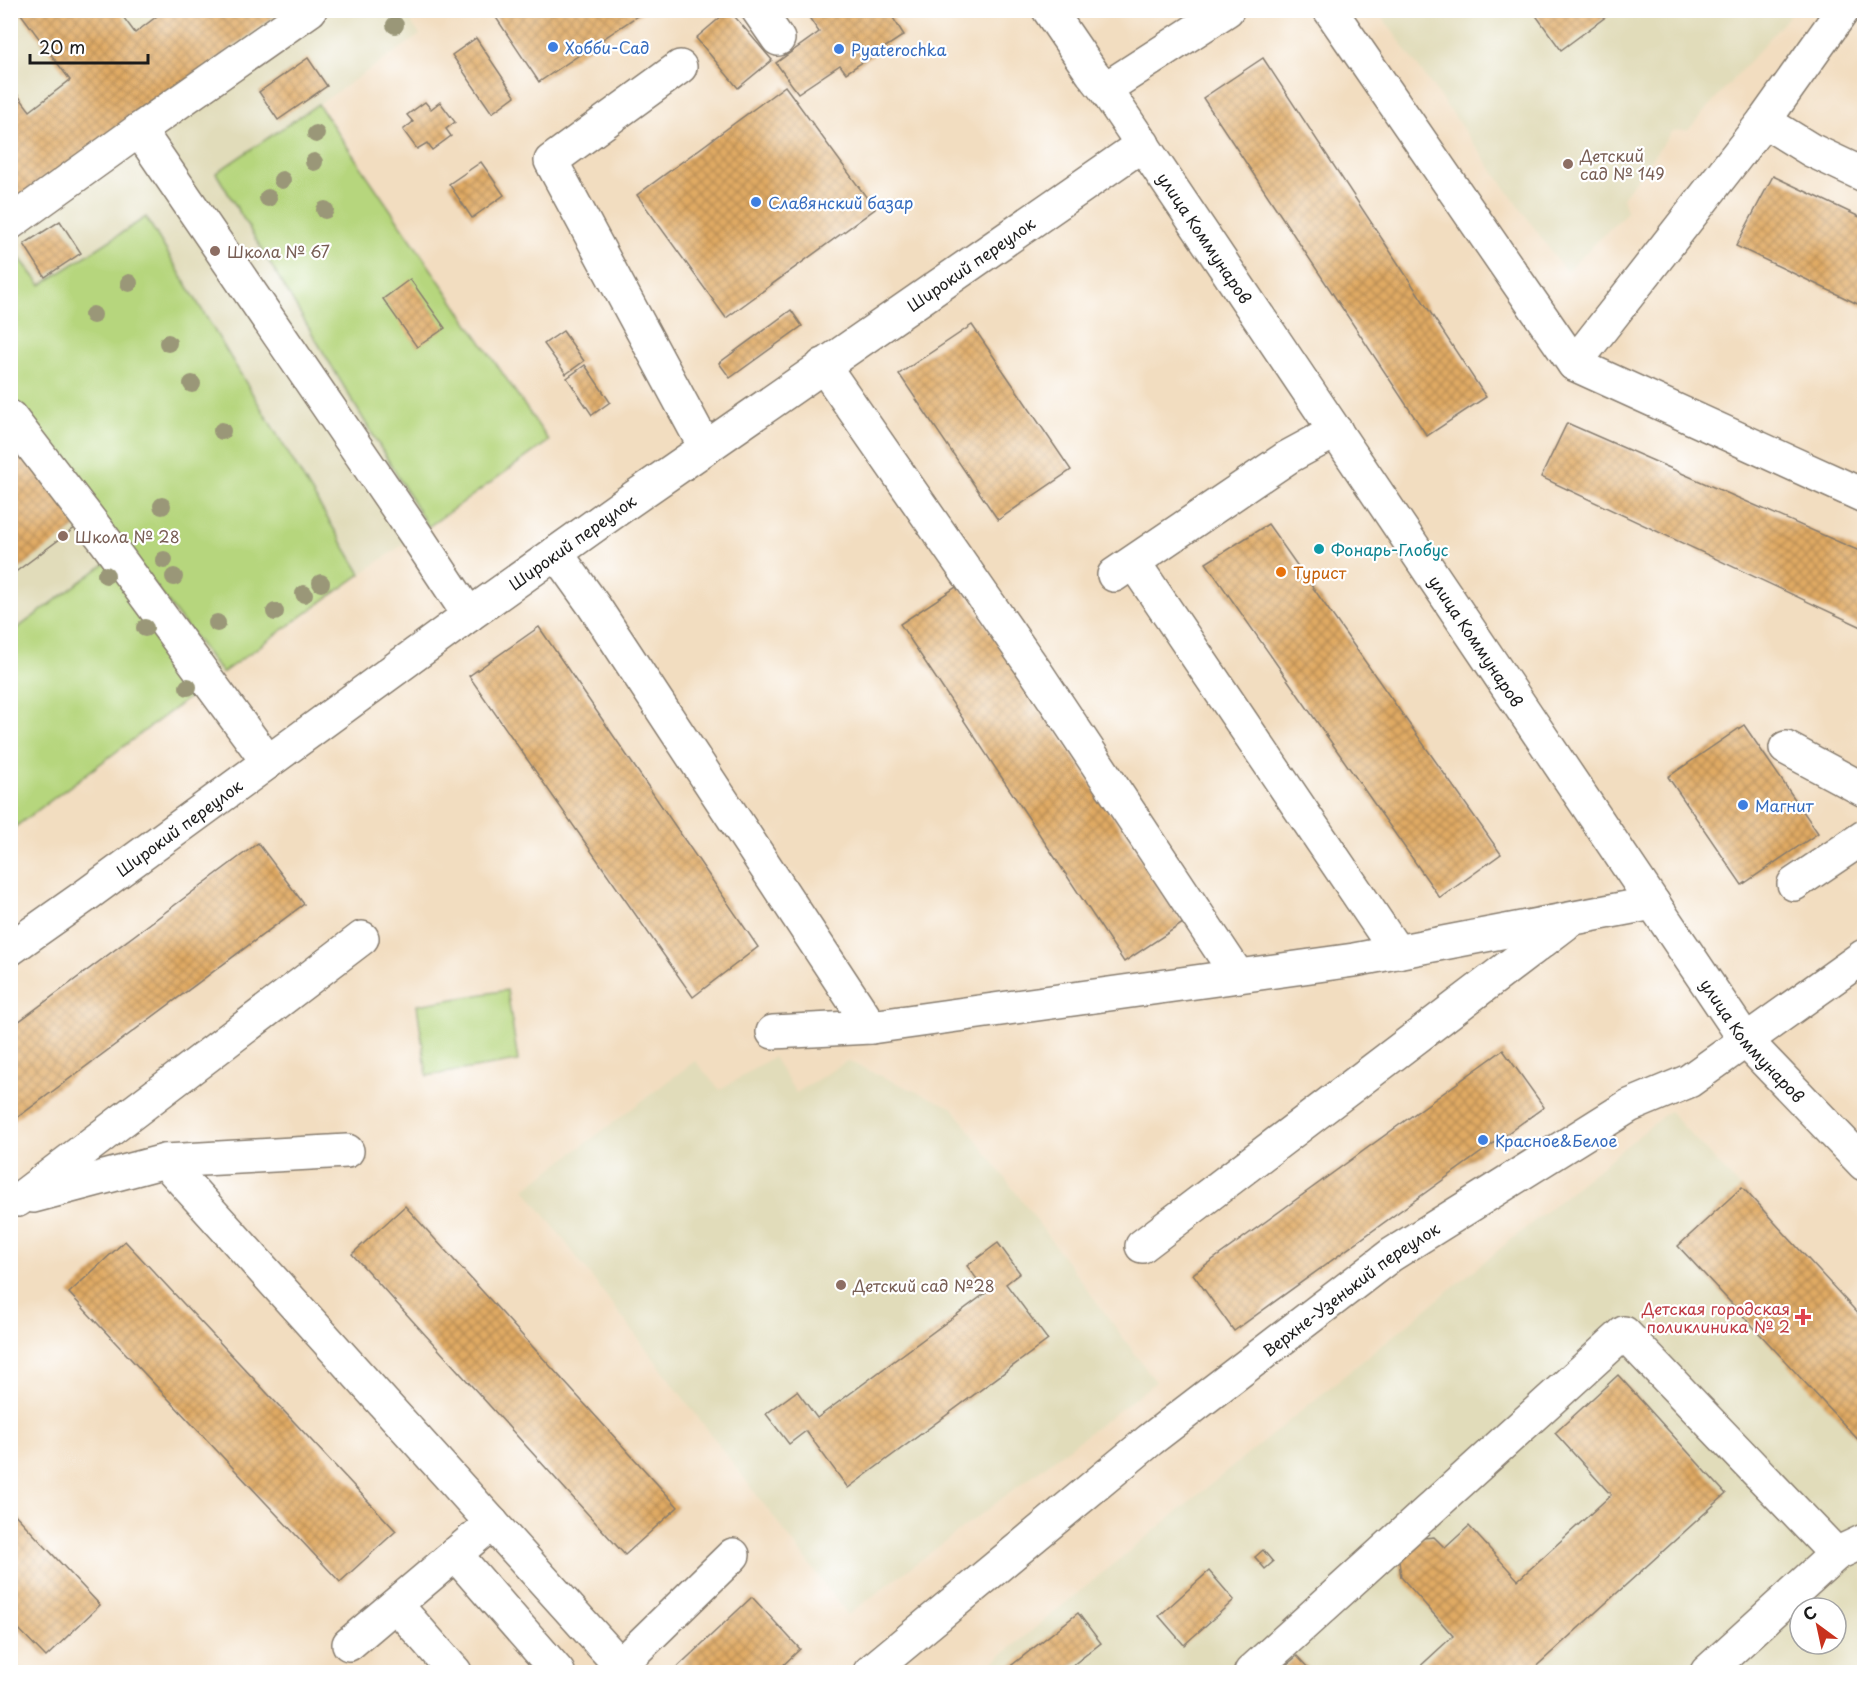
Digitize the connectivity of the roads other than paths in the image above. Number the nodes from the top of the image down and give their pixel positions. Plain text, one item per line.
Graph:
1 (310, 10) edge
2 (758, 10) edge
3 (1049, 10) edge
4 (1227, 10) edge
5 (1330, 10) edge
6 (1843, 10) edge
7 (778, 39) dead end
8 (680, 67) dead end
9 (1106, 89) junction
10 (1764, 122) junction
11 (139, 130) junction
12 (1143, 144) junction
13 (1864, 175) edge
14 (10, 223) edge
15 (1574, 364) junction
16 (823, 365) junction
17 (10, 417) edge
18 (1336, 432) junction
19 (705, 447) junction
20 (1864, 496) edge
21 (556, 553) junction
22 (469, 615) junction
23 (1786, 747) dead end
24 (268, 762) junction
25 (1864, 790) edge
26 (1864, 837) edge
27 (1794, 884) dead end
28 (1653, 903) junction
29 (1571, 919) junction
30 (362, 938) dead end
31 (10, 949) edge
32 (1397, 952) junction
33 (1864, 956) edge
34 (1238, 976) junction
35 (871, 1027) junction
36 (773, 1032) dead end
37 (1746, 1041) junction
38 (347, 1150) dead end
39 (165, 1161) junction
40 (1864, 1164) edge
41 (14, 1201) edge
42 (1142, 1246) dead end
43 (492, 1523) junction
44 (1850, 1547) edge
45 (456, 1554) junction
46 (733, 1555) dead end
47 (396, 1605) junction
48 (349, 1644) dead end
49 (617, 1669) edge
50 (455, 1672) edge
51 (558, 1672) edge
52 (870, 1672) edge
53 (1251, 1672) edge
54 (1707, 1672) edge

1 - 11 street
2 - 7 street
3 - 9 street, улица Коммунаров
4 - 9 street
5 - 15 street
6 - 10 street
8 - 19 street
9 - 12 street, улица Коммунаров
10 - 13 street
10 - 15 street
11 - 14 street
11 - 22 street
12 - 16 street, Широкий переулок
12 - 18 street, улица Коммунаров
15 - 20 street
16 - 19 street, Широкий переулок
16 - 34 street
17 - 24 street
18 - 28 street, улица Коммунаров
18 - 32 street
19 - 21 street, Широкий переулок
21 - 22 street, Широкий переулок
21 - 35 street
22 - 24 street, Широкий переулок
23 - 25 street
24 - 31 street, Широкий переулок
26 - 27 street
28 - 29 street
28 - 37 street, улица Коммунаров
29 - 32 street
29 - 42 street
30 - 41 street
32 - 34 street
33 - 37 street, Верхне-Узенький переулок
34 - 35 street
35 - 36 street
37 - 40 street, улица Коммунаров
37 - 52 street, Верхне-Узенький переулок
38 - 39 street
39 - 41 street
39 - 43 street
43 - 45 street
43 - 49 street
44 - 53 street
44 - 54 street
45 - 47 street
45 - 51 street
46 - 49 street
47 - 48 street
47 - 50 street

